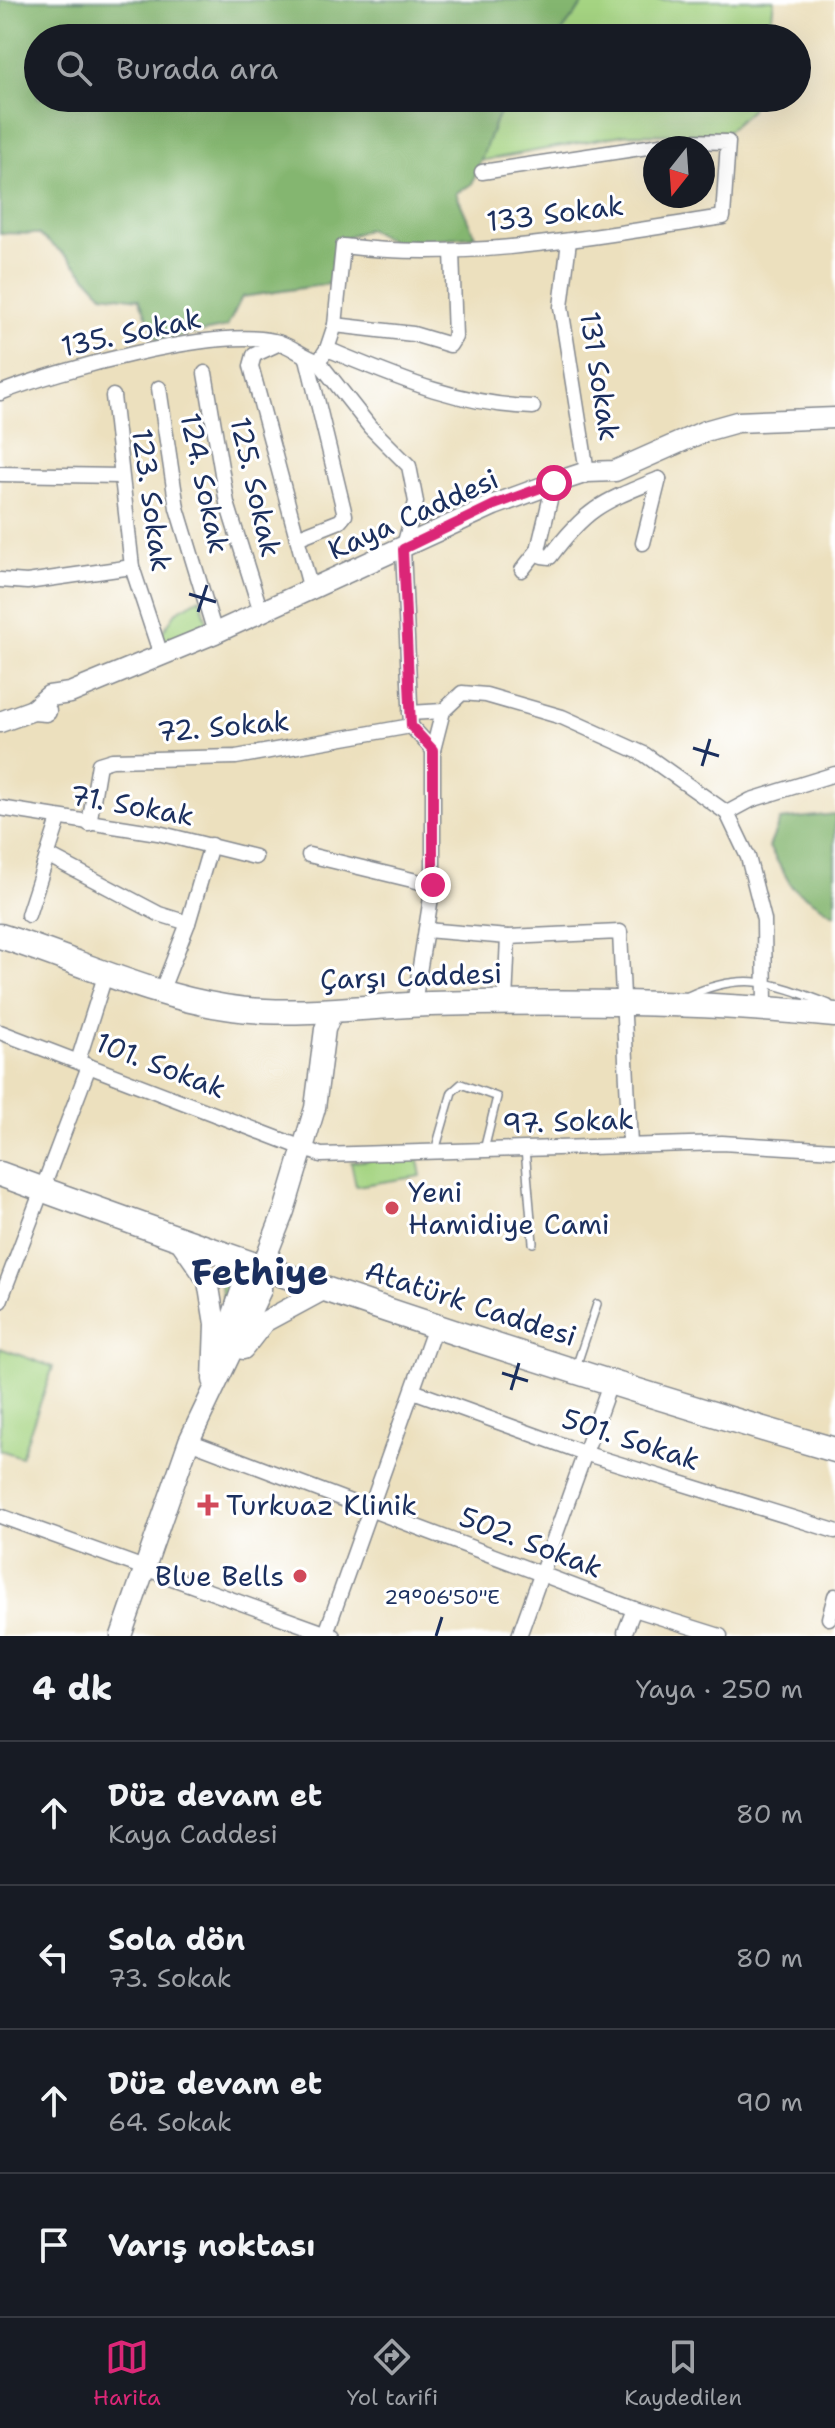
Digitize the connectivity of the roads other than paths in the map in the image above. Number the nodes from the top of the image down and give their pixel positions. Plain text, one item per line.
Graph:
1 (482, 172) dead end
2 (569, 241) junction
3 (452, 251) junction
4 (335, 325) junction
5 (280, 343) junction
6 (317, 356) junction
7 (205, 373) dead end
8 (159, 388) dead end
9 (0, 393) edge
10 (113, 396) dead end
11 (533, 407) dead end
12 (835, 418) edge
13 (587, 472) junction
14 (0, 474) edge
15 (120, 476) junction
16 (554, 483) junction
17 (297, 538) junction
18 (643, 543) dead end
19 (403, 549) junction
20 (538, 550) junction
21 (132, 567) junction
22 (522, 570) dead end
23 (0, 580) edge
24 (311, 590) junction
25 (261, 612) junction
26 (215, 633) junction
27 (161, 655) junction
28 (443, 711) junction
29 (411, 720) junction
30 (0, 722) edge
31 (433, 750) junction
32 (835, 774) edge
33 (0, 808) edge
34 (727, 813) junction
35 (59, 819) junction
36 (89, 824) junction
37 (211, 845) junction
38 (309, 855) dead end
39 (49, 856) junction
40 (255, 857) dead end
41 (433, 885) junction
42 (28, 915) dead end
43 (188, 923) junction
44 (426, 930) junction
45 (0, 936) edge
46 (508, 937) junction
47 (106, 973) junction
48 (767, 982) junction
49 (161, 992) junction
50 (505, 1002) junction
51 (622, 1002) junction
52 (414, 1004) junction
53 (670, 1004) junction
54 (835, 1006) edge
55 (765, 1007) junction
56 (835, 1015) edge
57 (329, 1020) junction
58 (0, 1032) edge
59 (83, 1064) junction
60 (630, 1145) junction
61 (303, 1149) junction
62 (525, 1149) junction
63 (484, 1150) junction
64 (835, 1150) edge
65 (435, 1151) junction
66 (0, 1174) edge
67 (43, 1190) junction
68 (178, 1238) junction
69 (533, 1243) dead end
70 (262, 1267) junction
71 (327, 1288) junction
72 (0, 1301) edge
73 (597, 1304) dead end
74 (436, 1324) junction
75 (576, 1370) junction
76 (611, 1381) junction
77 (213, 1386) junction
78 (413, 1391) junction
79 (189, 1441) junction
80 (834, 1446) edge
81 (587, 1454) junction
82 (372, 1508) junction
83 (0, 1516) edge
84 (835, 1531) edge
85 (146, 1566) junction
86 (542, 1575) junction
87 (634, 1609) junction
88 (328, 1635) edge
89 (629, 1635) edge
90 (121, 1636) edge
91 (519, 1636) edge
92 (720, 1636) edge

1 - 2 street, 133 Sokak
2 - 3 street, 133 Sokak
2 - 13 street, 131 Sokak
3 - 4 street, 133 Sokak
3 - 4 street, 133 Sokak
4 - 6 street, 133 Sokak
5 - 6 street, 135. Sokak
5 - 9 street, 135. Sokak
5 - 17 street
6 - 11 street, 135. Sokak
6 - 17 street
6 - 19 street
7 - 25 street, 125. Sokak
8 - 26 street, 124. Sokak
10 - 15 street, 123. Sokak
12 - 13 street, Kaya Caddesi
13 - 16 street, Kaya Caddesi
14 - 15 street
15 - 21 street, 123. Sokak
16 - 19 street, Kaya Caddesi
16 - 20 street
17 - 24 street
18 - 20 street
19 - 24 street, Kaya Caddesi
19 - 29 street
20 - 22 street
21 - 23 street
21 - 27 street, 123. Sokak
24 - 25 street, Kaya Caddesi
25 - 26 street, Kaya Caddesi
26 - 27 street, Kaya Caddesi
27 - 30 street, Kaya Caddesi
28 - 29 street, 72. Sokak
28 - 31 street
28 - 34 street, 72. Sokak
29 - 31 street
29 - 36 street, 72. Sokak
31 - 41 street
32 - 34 street
33 - 35 street, 71. Sokak
34 - 48 street
35 - 36 street, 71. Sokak
35 - 39 street
36 - 37 street, 71. Sokak
37 - 40 street, 71. Sokak
37 - 43 street
38 - 41 street
39 - 42 street
39 - 43 street
41 - 44 street
43 - 49 street
44 - 46 street
44 - 52 street
45 - 47 main road, Çarşı Caddesi
46 - 50 street
46 - 51 street
47 - 49 main road, Çarşı Caddesi
47 - 59 street
48 - 53 lane
48 - 54 lane
48 - 55 street
49 - 57 main road, Çarşı Caddesi
50 - 51 main road, Çarşı Caddesi
50 - 52 main road, Çarşı Caddesi
51 - 53 main road, Çarşı Caddesi
51 - 60 street
52 - 57 main road, Çarşı Caddesi
53 - 55 main road, Çarşı Caddesi
55 - 56 main road, Çarşı Caddesi
57 - 61 street
58 - 59 street, 101. Sokak
59 - 61 street, 101. Sokak
59 - 67 street
60 - 62 street, 97. Sokak
60 - 64 street, 97. Sokak
61 - 65 street, 97. Sokak
61 - 70 street
62 - 63 street, 97. Sokak
62 - 69 lane
63 - 65 street, 97. Sokak
63 - 65 lane
66 - 67 main road, Atatürk Caddesi
67 - 68 main road, Atatürk Caddesi
67 - 72 street
68 - 70 main road, Atatürk Caddesi
68 - 77 street
70 - 71 main road, Atatürk Caddesi
70 - 77 street
71 - 74 main road, Atatürk Caddesi
71 - 77 street
73 - 75 lane
74 - 75 main road, Atatürk Caddesi
74 - 78 street
75 - 76 main road, Atatürk Caddesi
76 - 80 main road, Atatürk Caddesi
76 - 81 street
77 - 79 street
78 - 81 street, 501. Sokak
78 - 82 street
79 - 82 street, 502. Sokak
79 - 85 street
81 - 84 street, 501. Sokak
81 - 86 street
82 - 86 street, 502. Sokak
82 - 88 street
83 - 85 street
85 - 88 street
85 - 90 street
86 - 87 street, 502. Sokak
86 - 91 street
87 - 89 street
87 - 92 street, 502. Sokak

